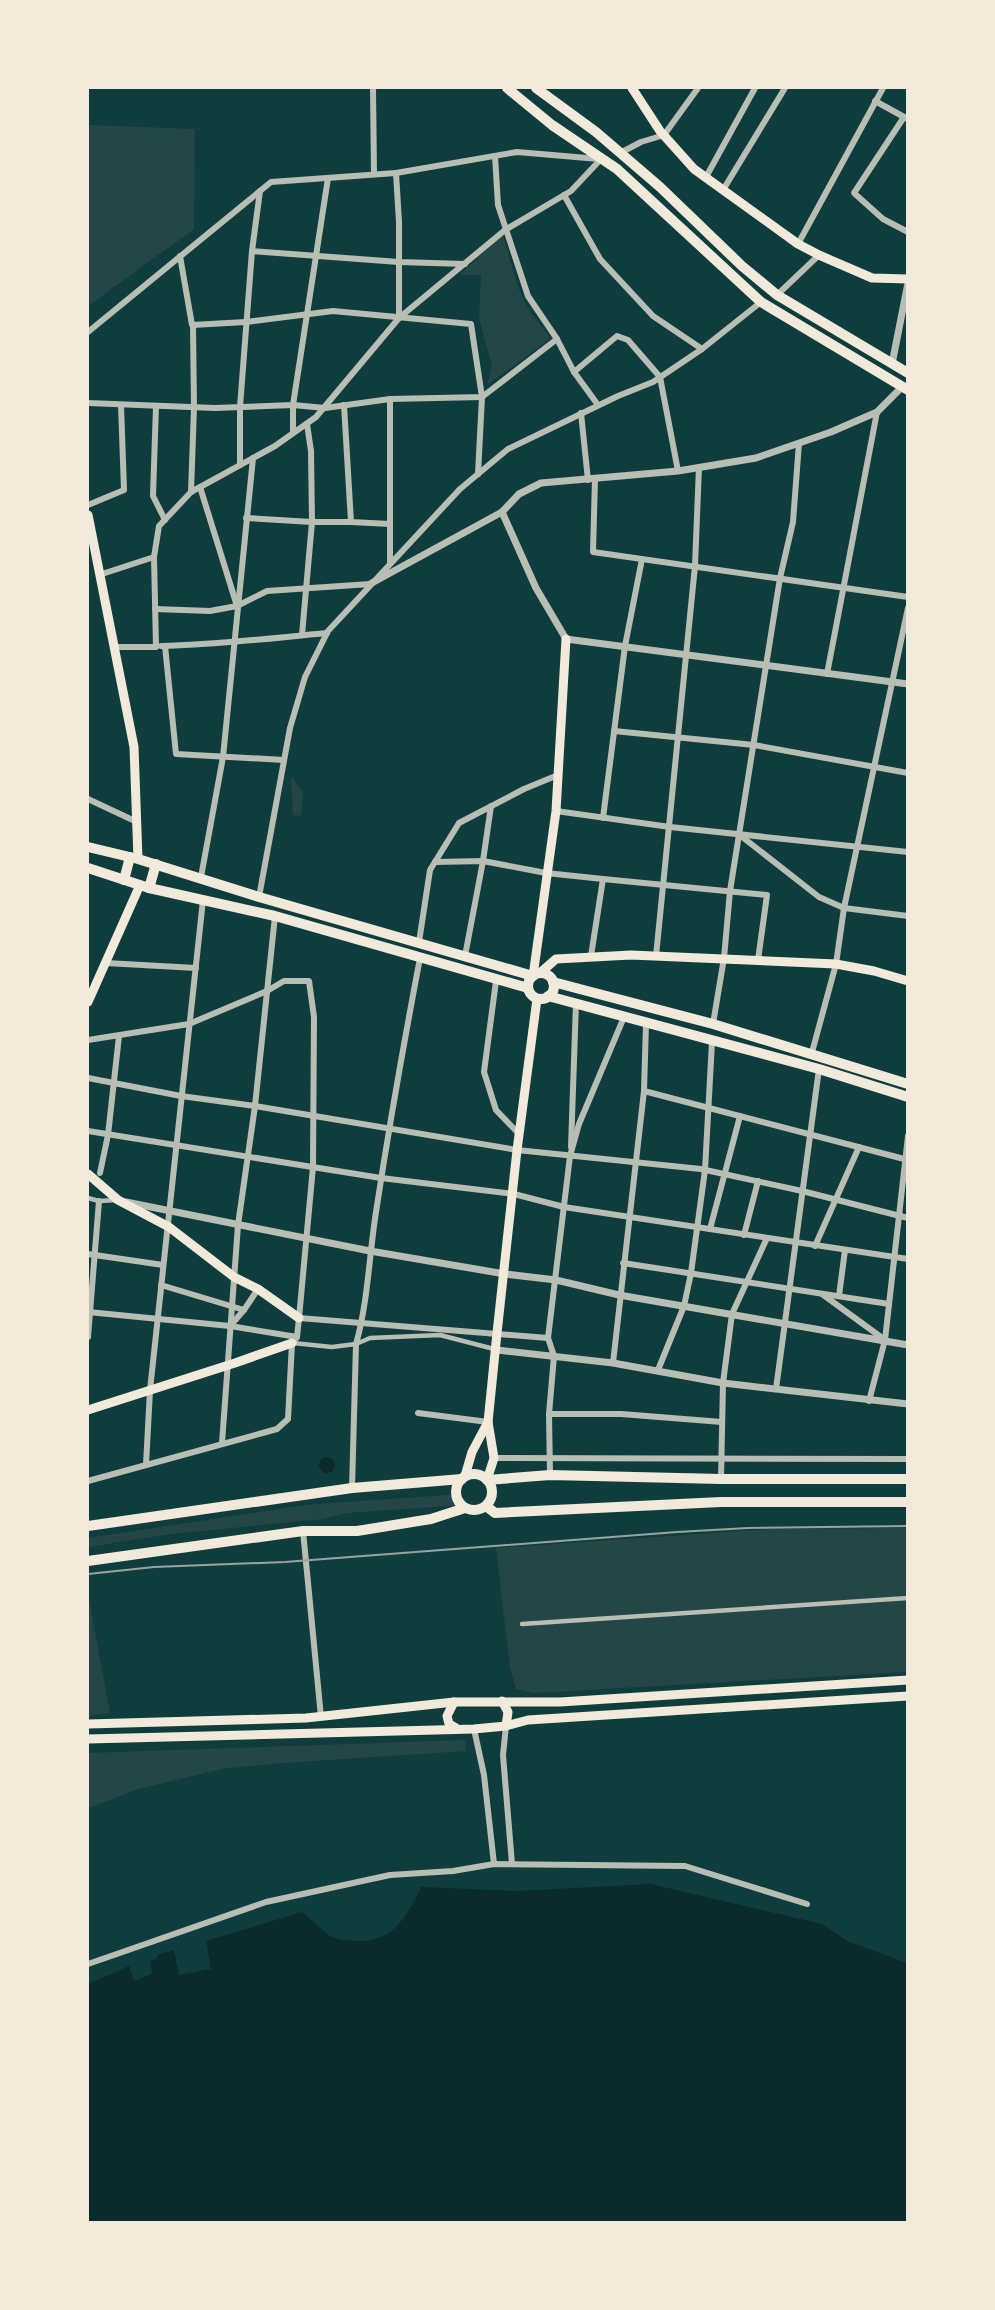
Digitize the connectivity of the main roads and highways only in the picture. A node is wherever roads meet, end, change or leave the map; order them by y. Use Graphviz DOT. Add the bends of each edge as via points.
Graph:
graph roads {
  1 [pos="507,88"];
  2 [pos="536,88"];
  3 [pos="632,88"];
  4 [pos="569,112"];
  5 [pos="559,130"];
  6 [pos="907,285"];
  7 [pos="908,373"];
  8 [pos="905,388"];
  9 [pos="88,515"];
  10 [pos="566,639"];
  11 [pos="88,847"];
  12 [pos="134,858"];
  13 [pos="156,864"];
  14 [pos="88,868"];
  15 [pos="124,880"];
  16 [pos="144,886"];
  17 [pos="537,975"];
  18 [pos="908,981"];
  19 [pos="553,982"];
  20 [pos="528,988"];
  21 [pos="548,996"];
  22 [pos="537,999"];
  23 [pos="88,1002"];
  24 [pos="908,1084"];
  25 [pos="908,1097"];
  26 [pos="88,1174"];
  27 [pos="299,1318"];
  28 [pos="294,1340"];
  29 [pos="88,1410"];
  30 [pos="488,1422"];
  31 [pos="472,1452"];
  32 [pos="493,1454"];
  33 [pos="464,1478"];
  34 [pos="908,1479"];
  35 [pos="487,1480"];
  36 [pos="908,1502"];
  37 [pos="486,1506"];
  38 [pos="465,1508"];
  39 [pos="88,1523"];
  40 [pos="88,1562"];
  41 [pos="908,1680"];
  42 [pos="908,1696"];
  43 [pos="502,1701"];
  44 [pos="454,1702"];
  45 [pos="88,1724"];
  46 [pos="506,1726"];
  47 [pos="456,1728"];
  48 [pos="88,1739"];
  1 -- 5 [label="main road"];
  2 -- 4 [label="main road"];
  3 -- 6 [label="main road" via="694,169 798,244 872,278"];
  4 -- 5 [label="main road"];
  4 -- 7 [label="main road" via="660,187 777,295"];
  5 -- 8 [label="main road" via="617,169 761,302"];
  9 -- 12 [label="main road" via="134,747"];
  10 -- 17 [label="main road" via="556,811"];
  11 -- 12 [label="main road"];
  12 -- 13 [label="main road"];
  12 -- 15 [label="main road"];
  13 -- 16 [label="main road"];
  13 -- 17 [label="main road"];
  14 -- 15 [label="main road"];
  15 -- 16 [label="main road"];
  16 -- 20 [label="main road" via="275,916"];
  16 -- 23 [label="main road"];
  17 -- 18 [label="main road" via="556,959 656,956 836,964"];
  17 -- 19 [label="main road"];
  17 -- 20 [label="main road"];
  19 -- 21 [label="main road"];
  19 -- 24 [label="main road" via="713,1024"];
  20 -- 22 [label="main road"];
  21 -- 22 [label="main road"];
  21 -- 25 [label="main road"];
  22 -- 30 [label="main road"];
  26 -- 27 [label="main road" via="118,1200 169,1227 234,1277"];
  28 -- 29 [label="main road"];
  30 -- 31 [label="main road"];
  30 -- 32 [label="main road"];
  31 -- 32 [label="main road"];
  31 -- 33 [label="main road"];
  32 -- 35 [label="main road"];
  33 -- 35 [label="main road" via="477,1475"];
  33 -- 38 [label="main road" via="456,1497"];
  33 -- 39 [label="main road"];
  34 -- 35 [label="main road" via="550,1475"];
  35 -- 37 [label="main road" via="492,1490"];
  36 -- 37 [label="main road" via="721,1502 495,1513"];
  37 -- 38 [label="main road"];
  38 -- 40 [label="main road" via="431,1519 357,1531 303,1531"];
  41 -- 43 [label="main road" via="560,1702"];
  42 -- 46 [label="main road" via="528,1720"];
  43 -- 44 [label="main road"];
  43 -- 46 [label="main road" via="508,1712"];
  44 -- 45 [label="main road" via="321,1717"];
  44 -- 47 [label="main road" via="447,1716"];
  46 -- 47 [label="main road"];
  47 -- 48 [label="main road"];
}
